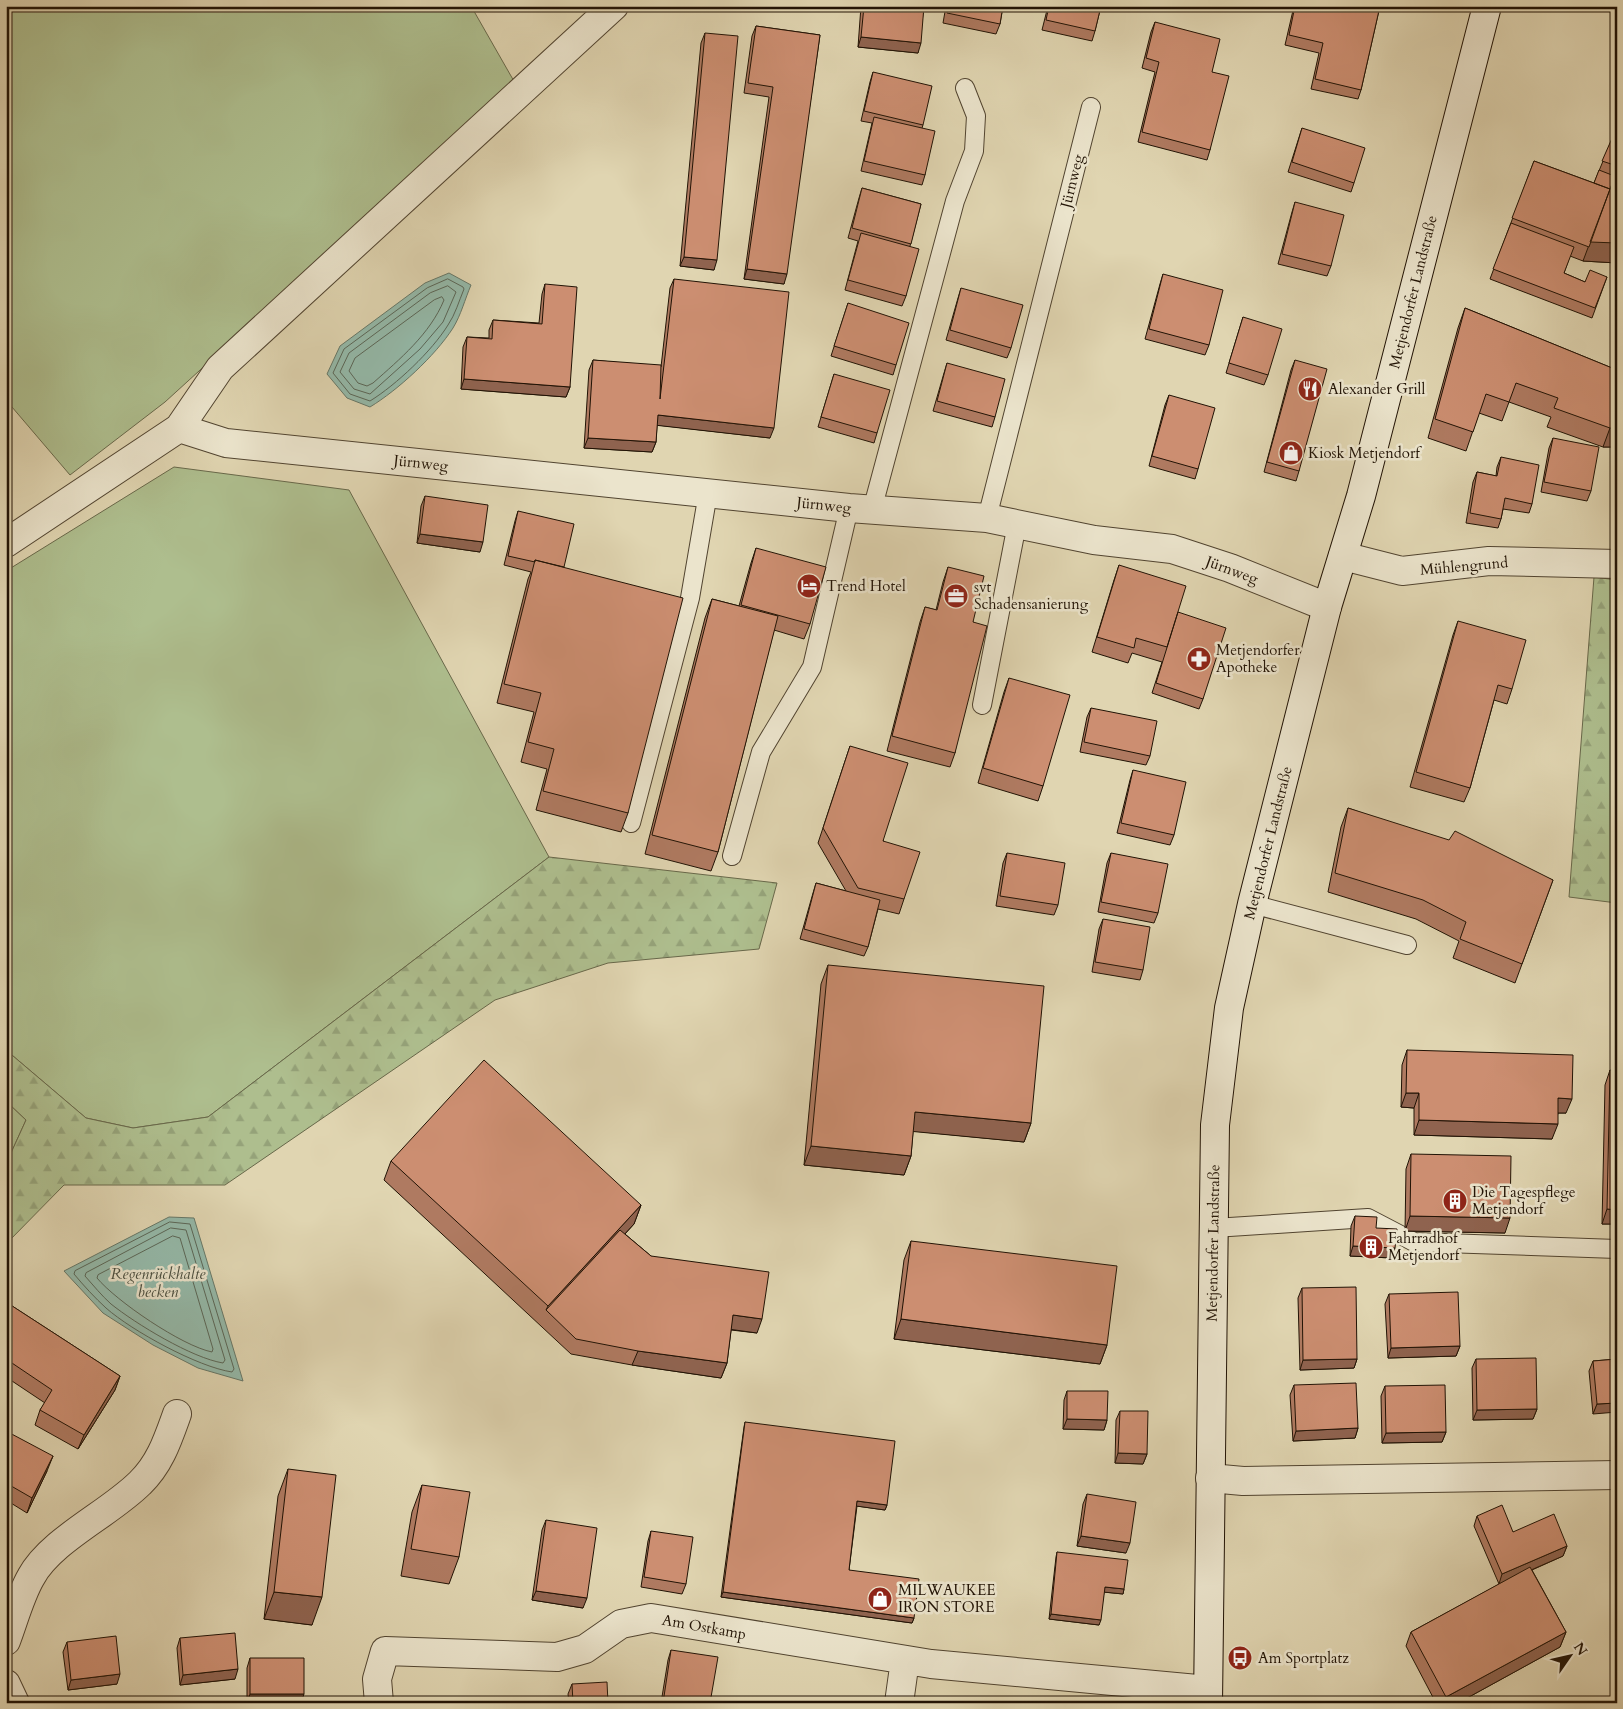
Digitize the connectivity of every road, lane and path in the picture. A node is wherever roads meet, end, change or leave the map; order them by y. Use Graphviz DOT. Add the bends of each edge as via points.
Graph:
graph roads {
  1 [pos="614,6"];
  2 [pos="1487,6"];
  3 [pos="965,88"];
  4 [pos="1091,107"];
  5 [pos="179,428"];
  6 [pos="708,493"];
  7 [pos="860,509"];
  8 [pos="987,518"];
  9 [pos="1017,524"];
  10 [pos="6,543"];
  11 [pos="1343,556"];
  12 [pos="1617,564"];
  13 [pos="1327,607"];
  14 [pos="982,705"];
  15 [pos="631,823"];
  16 [pos="732,856"];
  17 [pos="1252,904"];
  18 [pos="1407,945"];
  19 [pos="1214,1228"];
  20 [pos="1617,1250"];
  21 [pos="177,1414"];
  22 [pos="1617,1475"];
  23 [pos="1210,1478"];
  24 [pos="6,1641"];
  25 [pos="905,1660"];
  26 [pos="6,1684"];
  27 [pos="1208,1697"];
  28 [pos="15,1703"];
  29 [pos="379,1703"];
  30 [pos="899,1703"];
  1 -- 5 [label="street" via="220,368"];
  2 -- 11 [label="street, Metjendorfer Landstraße"];
  3 -- 7 [label="lane, Jürnweg" via="976,116 974,151 955,201"];
  4 -- 8 [label="lane, Jürnweg"];
  5 -- 6 [label="street, Jürnweg" via="226,443"];
  5 -- 10 [label="street"];
  6 -- 7 [label="street, Jürnweg"];
  6 -- 15 [label="lane" via="690,598"];
  7 -- 8 [label="street, Jürnweg"];
  7 -- 16 [label="lane" via="812,667 761,752"];
  8 -- 9 [label="street, Jürnweg"];
  9 -- 13 [label="street, Jürnweg" via="1094,540 1172,549 1230,568"];
  9 -- 14 [label="lane"];
  11 -- 12 [label="street, Mühlengrund" via="1402,571 1489,561"];
  11 -- 13 [label="street, Metjendorfer Landstraße"];
  13 -- 17 [label="street, Metjendorfer Landstraße"];
  17 -- 18 [label="lane"];
  17 -- 19 [label="street, Metjendorfer Landstraße" via="1229,1008 1218,1090"];
  19 -- 20 [label="lane" via="1368,1218 1414,1242"];
  19 -- 23 [label="street, Metjendorfer Landstraße"];
  21 -- 24 [label="street" via="163,1453 141,1482 117,1504 67,1539 31,1576"];
  22 -- 23 [label="street" via="1253,1481"];
  23 -- 27 [label="street, Metjendorfer Landstraße"];
  25 -- 27 [label="street, Am Ostkamp"];
  25 -- 29 [label="street, Am Ostkamp" via="651,1618 621,1624 585,1649 557,1657 385,1651 377,1679"];
  25 -- 30 [label="street"];
  26 -- 28 [label="street"];
}
